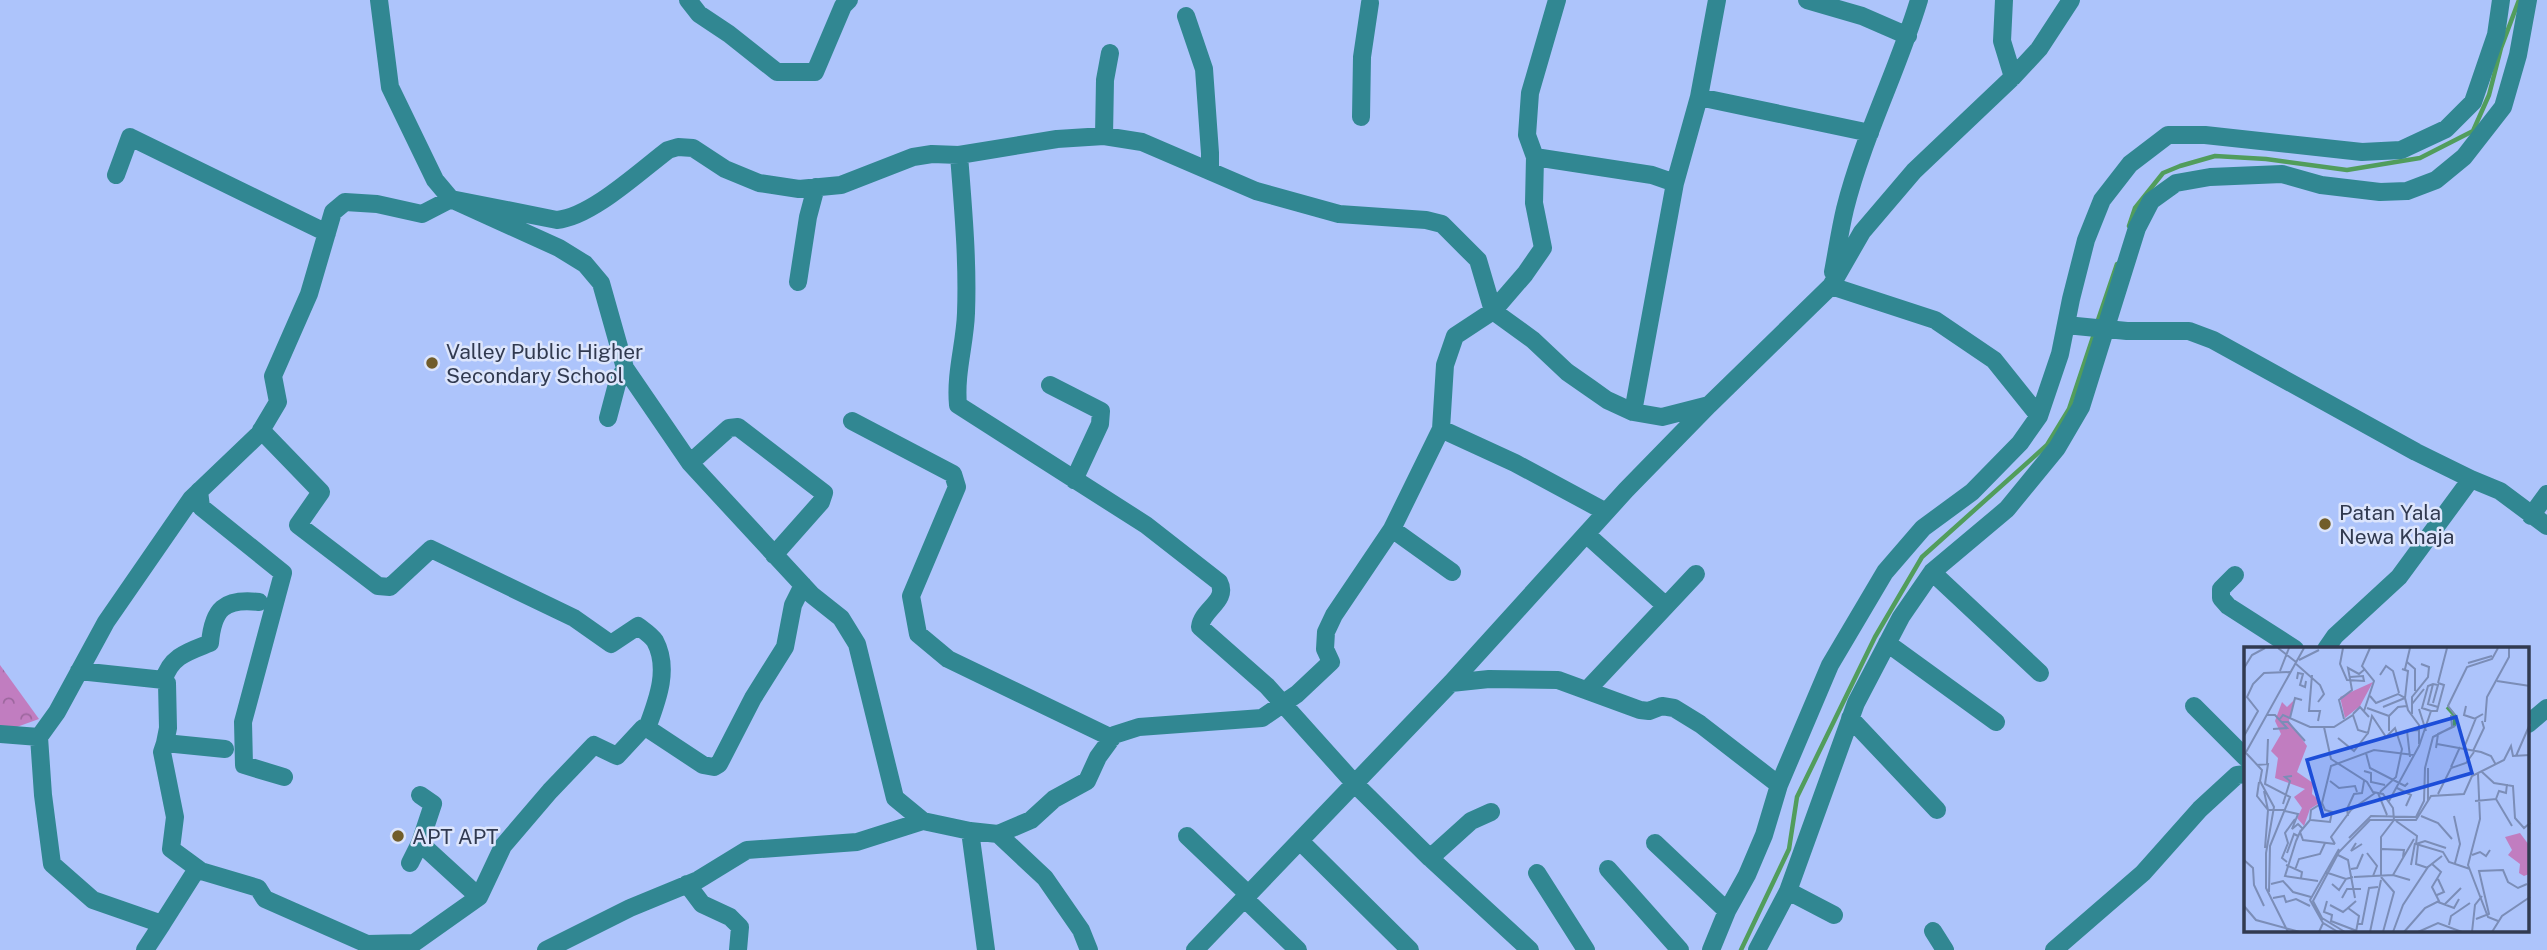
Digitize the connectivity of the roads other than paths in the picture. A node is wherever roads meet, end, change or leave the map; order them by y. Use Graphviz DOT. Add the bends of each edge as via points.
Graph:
graph roads {
  1 [pos="379,0"];
  2 [pos="688,0"];
  3 [pos="849,0"];
  4 [pos="1557,0"];
  5 [pos="1717,0"];
  6 [pos="1807,0"];
  7 [pos="1919,0"];
  8 [pos="2004,0"];
  9 [pos="2071,0"];
  10 [pos="2501,0"];
  11 [pos="2528,0"];
  12 [pos="1370,1"];
  13 [pos="1186,16"];
  14 [pos="1908,36"];
  15 [pos="1110,52"];
  16 [pos="2013,77"];
  17 [pos="1699,97"];
  18 [pos="1361,117"];
  19 [pos="1870,133"];
  20 [pos="1104,136"];
  21 [pos="959,155"];
  22 [pos="1535,157"];
  23 [pos="1210,171"];
  24 [pos="116,175"];
  25 [pos="1675,183"];
  26 [pos="816,187"];
  27 [pos="451,199"];
  28 [pos="327,233"];
  29 [pos="798,282"];
  30 [pos="1830,286"];
  31 [pos="1493,311"];
  32 [pos="2072,327"];
  33 [pos="2103,330"];
  34 [pos="625,368"];
  35 [pos="1050,385"];
  36 [pos="1709,405"];
  37 [pos="1633,412"];
  38 [pos="2039,416"];
  39 [pos="608,418"];
  40 [pos="852,421"];
  41 [pos="1441,429"];
  42 [pos="261,430"];
  43 [pos="690,463"];
  44 [pos="2471,479"];
  45 [pos="1074,480"];
  46 [pos="199,491"];
  47 [pos="2547,494"];
  48 [pos="1606,512"];
  49 [pos="2539,521"];
  50 [pos="1392,529"];
  51 [pos="1586,534"];
  52 [pos="775,555"];
  53 [pos="1452,572"];
  54 [pos="1932,572"];
  55 [pos="1696,574"];
  56 [pos="2235,575"];
  57 [pos="803,585"];
  58 [pos="259,602"];
  59 [pos="1666,606"];
  60 [pos="1887,643"];
  61 [pos="2292,647"];
  62 [pos="2327,647"];
  63 [pos="79,671"];
  64 [pos="2040,673"];
  65 [pos="164,680"];
  66 [pos="1451,683"];
  67 [pos="1588,689"];
  68 [pos="1282,703"];
  69 [pos="2194,706"];
  70 [pos="2547,708"];
  71 [pos="1850,718"];
  72 [pos="1996,722"];
  73 [pos="2530,722"];
  74 [pos="647,728"];
  75 [pos="0,734"];
  76 [pos="39,737"];
  77 [pos="1112,738"];
  78 [pos="165,743"];
  79 [pos="225,749"];
  80 [pos="2244,756"];
  81 [pos="2243,772"];
  82 [pos="284,777"];
  83 [pos="1355,784"];
  84 [pos="1779,785"];
  85 [pos="419,795"];
  86 [pos="1937,810"];
  87 [pos="1491,812"];
  88 [pos="923,821"];
  89 [pos="970,831"];
  90 [pos="998,834"];
  91 [pos="1187,836"];
  92 [pos="1300,841"];
  93 [pos="420,843"];
  94 [pos="1655,843"];
  95 [pos="1430,858"];
  96 [pos="410,863"];
  97 [pos="1608,869"];
  98 [pos="201,871"];
  99 [pos="1537,873"];
  100 [pos="688,884"];
  101 [pos="1788,891"];
  102 [pos="479,897"];
  103 [pos="1247,897"];
  104 [pos="1727,911"];
  105 [pos="1834,915"];
  106 [pos="162,924"];
  107 [pos="1933,931"];
  108 [pos="409,947"];
  109 [pos="145,950"];
  110 [pos="546,950"];
  111 [pos="737,950"];
  112 [pos="986,950"];
  113 [pos="1089,950"];
  114 [pos="1195,950"];
  115 [pos="1298,950"];
  116 [pos="1410,950"];
  117 [pos="1530,950"];
  118 [pos="1586,950"];
  119 [pos="1680,950"];
  120 [pos="1711,950"];
  121 [pos="1757,950"];
  122 [pos="1945,950"];
  123 [pos="2054,950"];
  1 -- 27 [label="street" via="390,87 435,180"];
  2 -- 3 [label="street" via="699,14 777,72 815,72"];
  4 -- 22 [label="street" via="1530,93 1527,135"];
  5 -- 17 [label="street"];
  6 -- 14 [label="street"];
  7 -- 14 [label="street"];
  8 -- 16 [label="street" via="2002,41"];
  9 -- 16 [label="street" via="2039,49"];
  10 -- 32 [label="street" via="2496,35 2473,102 2446,129 2401,150 2362,152 2168,135 2130,164 2102,200 2086,240"];
  11 -- 33 [label="street" via="2503,107 2464,157 2436,180 2407,191 2380,192 2322,185 2282,174 2176,183 2151,201 2137,228"];
  12 -- 18 [label="street" via="1362,57"];
  13 -- 23 [label="street" via="1204,69"];
  14 -- 19 [label="street"];
  15 -- 20 [label="street"];
  16 -- 30 [label="street" via="1914,171 1862,232"];
  17 -- 19 [label="street"];
  17 -- 25 [label="street"];
  19 -- 30 [label="street" via="1845,208"];
  20 -- 21 [label="street"];
  20 -- 23 [label="street" via="1142,142"];
  21 -- 26 [label="street" via="913,157 841,185"];
  21 -- 45 [label="street" via="966,316 956,387 958,405"];
  22 -- 25 [label="street"];
  22 -- 31 [label="street" via="1534,203 1543,248"];
  23 -- 31 [label="street" via="1256,191 1339,214 1442,224 1478,260"];
  24 -- 28 [label="street" via="130,137"];
  25 -- 37 [label="street"];
  26 -- 27 [label="street" via="760,183 724,169 693,149 678,147 568,219"];
  26 -- 29 [label="street"];
  27 -- 28 [label="street" via="422,214 345,202 333,212"];
  27 -- 34 [label="street" via="585,264 601,283"];
  28 -- 42 [label="street" via="309,294 273,376 278,402"];
  30 -- 36 [label="street"];
  30 -- 38 [label="street" via="1935,320 1994,360"];
  31 -- 37 [label="street" via="1567,372"];
  31 -- 41 [label="street" via="1455,336 1445,365"];
  32 -- 33 [label="street"];
  32 -- 38 [label="street"];
  33 -- 44 [label="street" via="2189,331 2213,340"];
  33 -- 54 [label="street" via="2081,407 2057,448 2007,509"];
  34 -- 39 [label="street"];
  34 -- 43 [label="street"];
  35 -- 45 [label="street" via="1101,411 1100,424"];
  36 -- 37 [label="street" via="1662,417"];
  36 -- 48 [label="street"];
  38 -- 84 [label="street" via="2020,443 1972,492 1923,528 1885,572 1830,666"];
  40 -- 77 [label="street" via="953,474 957,487 911,596 918,634 948,659"];
  41 -- 48 [label="street"];
  41 -- 50 [label="street"];
  42 -- 46 [label="street"];
  42 -- 74 [label="street" via="321,492 298,525 378,586 390,587 431,549 574,618 611,644 638,626 654,639 660,658 662,686"];
  43 -- 52 [label="street"];
  43 -- 52 [label="street" via="729,428 738,427 824,493"];
  44 -- 49 [label="street" via="2500,491"];
  44 -- 62 [label="street" via="2399,577"];
  45 -- 68 [label="street" via="1146,525 1219,583 1221,597 1201,617 1200,627"];
  46 -- 63 [label="street" via="106,622"];
  46 -- 82 [label="street" via="201,507 283,573 243,722 244,765"];
  47 -- 49 [label="street"];
  48 -- 51 [label="street"];
  50 -- 53 [label="street"];
  50 -- 68 [label="street" via="1326,632 1325,649 1331,662"];
  51 -- 59 [label="street"];
  51 -- 66 [label="street"];
  52 -- 57 [label="street"];
  54 -- 60 [label="street"];
  54 -- 64 [label="street"];
  55 -- 59 [label="street"];
  56 -- 61 [label="street" via="2221,589 2221,598"];
  57 -- 74 [label="street" via="793,605 785,647 719,764 703,765"];
  57 -- 88 [label="street" via="841,618 857,644 895,798"];
  58 -- 65 [label="street" via="241,600 220,608 214,617 211,643 183,653 167,669"];
  59 -- 67 [label="street"];
  60 -- 71 [label="street"];
  60 -- 72 [label="street"];
  63 -- 65 [label="street"];
  63 -- 76 [label="street"];
  65 -- 78 [label="street"];
  66 -- 67 [label="street" via="1524,678 1559,680"];
  66 -- 83 [label="street"];
  67 -- 84 [label="street" via="1640,710 1674,708"];
  68 -- 77 [label="street" via="1262,718 1139,727"];
  68 -- 83 [label="street"];
  69 -- 80 [label="street"];
  70 -- 73 [label="street"];
  71 -- 86 [label="street"];
  71 -- 101 [label="street"];
  74 -- 102 [label="street" via="617,756 594,745 503,846"];
  75 -- 76 [label="street"];
  76 -- 106 [label="street" via="52,864 93,900"];
  77 -- 90 [label="street" via="1087,781 1054,799 1031,820"];
  78 -- 79 [label="street"];
  78 -- 98 [label="street" via="162,752 175,817 171,849"];
  81 -- 123 [label="street" via="2200,808 2143,873"];
  83 -- 92 [label="street"];
  83 -- 95 [label="street"];
  84 -- 104 [label="street" via="1764,835"];
  85 -- 93 [label="street" via="433,804"];
  87 -- 95 [label="street" via="1471,821"];
  88 -- 89 [label="street"];
  88 -- 100 [label="street" via="857,842 747,850"];
  89 -- 90 [label="street"];
  89 -- 112 [label="street"];
  90 -- 113 [label="street" via="1045,878 1081,930"];
  91 -- 103 [label="street"];
  92 -- 103 [label="street"];
  92 -- 116 [label="street"];
  93 -- 96 [label="street"];
  93 -- 102 [label="street"];
  94 -- 104 [label="street"];
  95 -- 117 [label="street"];
  97 -- 119 [label="street"];
  98 -- 106 [label="street" via="195,872"];
  98 -- 108 [label="street" via="258,888 265,899 367,944"];
  99 -- 118 [label="street"];
  100 -- 110 [label="street"];
  100 -- 111 [label="street" via="702,904 740,927"];
  101 -- 105 [label="street"];
  101 -- 121 [label="street"];
  102 -- 108 [label="street"];
  103 -- 114 [label="street"];
  103 -- 115 [label="street"];
  104 -- 120 [label="street"];
  106 -- 109 [label="street"];
  107 -- 122 [label="street"];
}
